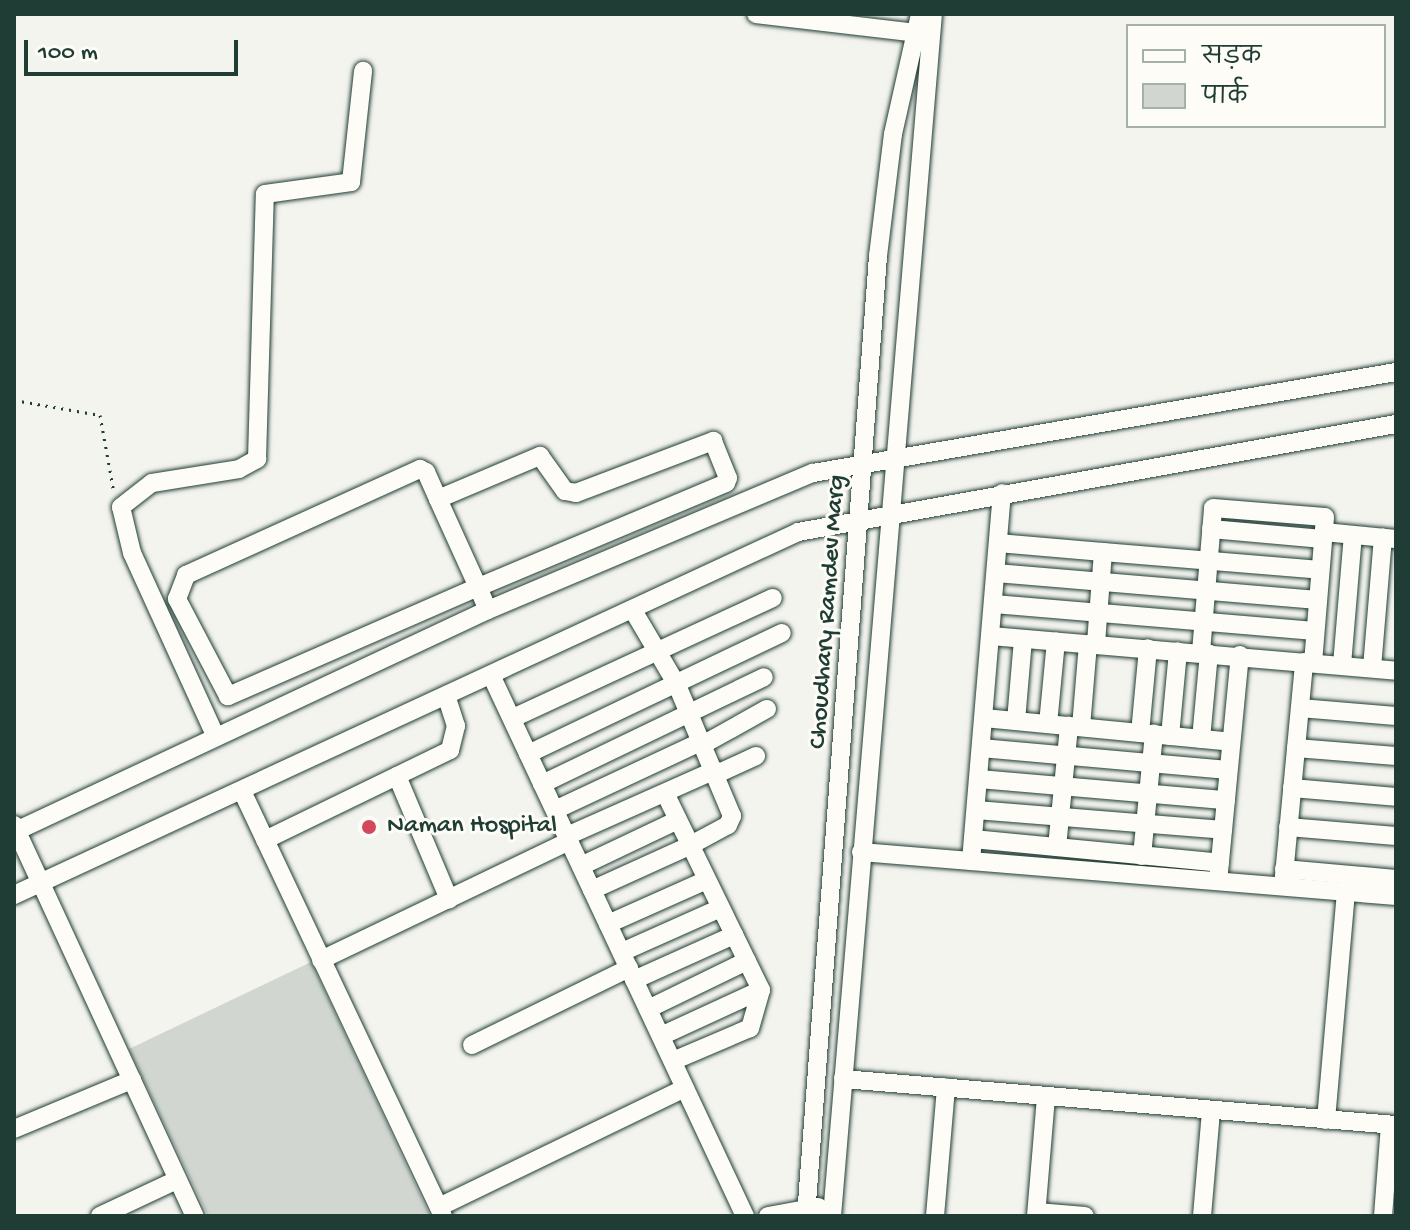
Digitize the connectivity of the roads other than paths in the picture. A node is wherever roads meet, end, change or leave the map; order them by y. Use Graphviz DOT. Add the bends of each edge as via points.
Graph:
graph roads {
  1 [pos="756,14"];
  2 [pos="920,14"];
  3 [pos="933,14"];
  4 [pos="918,33"];
  5 [pos="363,71"];
  6 [pos="1396,372"];
  7 [pos="1396,424"];
  8 [pos="895,459"];
  9 [pos="866,464"];
  10 [pos="1002,493"];
  11 [pos="438,499"];
  12 [pos="891,513"];
  13 [pos="864,517"];
  14 [pos="1353,535"];
  15 [pos="1323,536"];
  16 [pos="1389,538"];
  17 [pos="998,543"];
  18 [pos="1103,552"];
  19 [pos="1209,561"];
  20 [pos="1320,570"];
  21 [pos="996,573"];
  22 [pos="1101,581"];
  23 [pos="478,587"];
  24 [pos="1206,590"];
  25 [pos="773,598"];
  26 [pos="1318,600"];
  27 [pos="994,604"];
  28 [pos="488,610"];
  29 [pos="634,612"];
  30 [pos="1098,612"];
  31 [pos="1204,621"];
  32 [pos="1315,631"];
  33 [pos="782,633"];
  34 [pos="991,636"];
  35 [pos="1023,639"];
  36 [pos="1056,641"];
  37 [pos="1092,644"];
  38 [pos="1148,648"];
  39 [pos="1178,651"];
  40 [pos="659,652"];
  41 [pos="1205,653"];
  42 [pos="1240,655"];
  43 [pos="1308,662"];
  44 [pos="1342,665"];
  45 [pos="1372,668"];
  46 [pos="1396,671"];
  47 [pos="491,675"];
  48 [pos="764,677"];
  49 [pos="677,685"];
  50 [pos="446,696"];
  51 [pos="1300,708"];
  52 [pos="767,709"];
  53 [pos="690,713"];
  54 [pos="1396,716"];
  55 [pos="513,718"];
  56 [pos="984,718"];
  57 [pos="1016,721"];
  58 [pos="1048,724"];
  59 [pos="1075,727"];
  60 [pos="1155,734"];
  61 [pos="215,735"];
  62 [pos="1201,739"];
  63 [pos="703,742"];
  64 [pos="1231,742"];
  65 [pos="981,748"];
  66 [pos="1296,748"];
  67 [pos="528,754"];
  68 [pos="756,756"];
  69 [pos="1067,756"];
  70 [pos="1396,756"];
  71 [pos="1151,763"];
  72 [pos="1228,770"];
  73 [pos="716,772"];
  74 [pos="397,776"];
  75 [pos="979,779"];
  76 [pos="542,784"];
  77 [pos="1064,786"];
  78 [pos="1292,788"];
  79 [pos="242,791"];
  80 [pos="665,793"];
  81 [pos="1149,793"];
  82 [pos="1396,797"];
  83 [pos="1226,800"];
  84 [pos="555,810"];
  85 [pos="976,810"];
  86 [pos="1061,817"];
  87 [pos="678,820"];
  88 [pos="1145,824"];
  89 [pos="1288,827"];
  90 [pos="15,829"];
  91 [pos="1223,830"];
  92 [pos="1396,836"];
  93 [pos="568,838"];
  94 [pos="973,839"];
  95 [pos="265,840"];
  96 [pos="689,846"];
  97 [pos="1057,847"];
  98 [pos="861,852"];
  99 [pos="1142,856"];
  100 [pos="971,861"];
  101 [pos="581,866"];
  102 [pos="1219,872"];
  103 [pos="1284,877"];
  104 [pos="1396,879"];
  105 [pos="707,880"];
  106 [pos="41,882"];
  107 [pos="592,890"];
  108 [pos="1346,891"];
  109 [pos="14,895"];
  110 [pos="1396,896"];
  111 [pos="449,899"];
  112 [pos="721,908"];
  113 [pos="608,924"];
  114 [pos="734,935"];
  115 [pos="321,960"];
  116 [pos="747,961"];
  117 [pos="628,967"];
  118 [pos="761,990"];
  119 [pos="648,1009"];
  120 [pos="661,1036"];
  121 [pos="472,1045"];
  122 [pos="673,1061"];
  123 [pos="843,1079"];
  124 [pos="132,1080"];
  125 [pos="946,1087"];
  126 [pos="685,1088"];
  127 [pos="1046,1096"];
  128 [pos="1211,1110"];
  129 [pos="1326,1120"];
  130 [pos="1393,1125"];
  131 [pos="14,1129"];
  132 [pos="177,1180"];
  133 [pos="806,1211"];
  134 [pos="441,1212"];
  135 [pos="832,1212"];
  136 [pos="1037,1214"];
  137 [pos="100,1216"];
  138 [pos="195,1216"];
  139 [pos="745,1216"];
  140 [pos="768,1216"];
  141 [pos="935,1216"];
  142 [pos="1085,1216"];
  143 [pos="1202,1216"];
  144 [pos="1383,1216"];
  1 -- 4 [label="street"];
  2 -- 4 [label="street, Choudhary Ramdev Marg"];
  3 -- 8 [label="street"];
  4 -- 9 [label="street, Choudhary Ramdev Marg" via="888,180"];
  5 -- 61 [label="street" via="351,182 265,194 257,459 239,469 152,483 121,507 132,553"];
  6 -- 8 [label="street"];
  7 -- 10 [label="street"];
  8 -- 9 [label="street"];
  8 -- 12 [label="street"];
  9 -- 13 [label="street, Choudhary Ramdev Marg"];
  9 -- 28 [label="street" via="813,473"];
  10 -- 12 [label="street"];
  10 -- 17 [label="street"];
  11 -- 23 [label="street"];
  11 -- 23 [label="street" via="545,456 565,491 576,493 715,443 726,483"];
  11 -- 23 [label="street" via="424,470 409,470 186,575 177,599 228,696"];
  12 -- 13 [label="street"];
  12 -- 98 [label="street"];
  13 -- 29 [label="street" via="798,532"];
  13 -- 133 [label="street, Choudhary Ramdev Marg"];
  14 -- 15 [label="street"];
  14 -- 16 [label="street"];
  14 -- 44 [label="street"];
  15 -- 19 [label="street" via="1211,529"];
  15 -- 20 [label="street"];
  16 -- 45 [label="street"];
  17 -- 18 [label="street"];
  17 -- 21 [label="street"];
  18 -- 19 [label="street"];
  18 -- 22 [label="street"];
  19 -- 20 [label="street"];
  19 -- 24 [label="street"];
  20 -- 26 [label="street"];
  21 -- 22 [label="street"];
  21 -- 27 [label="street"];
  22 -- 24 [label="street"];
  22 -- 30 [label="street"];
  23 -- 28 [label="street"];
  24 -- 26 [label="street"];
  24 -- 31 [label="street"];
  25 -- 40 [label="street"];
  26 -- 32 [label="street"];
  27 -- 30 [label="street"];
  27 -- 34 [label="street"];
  28 -- 61 [label="street"];
  29 -- 40 [label="street"];
  29 -- 47 [label="street"];
  30 -- 31 [label="street"];
  30 -- 37 [label="street"];
  31 -- 32 [label="street"];
  31 -- 41 [label="street"];
  32 -- 43 [label="street"];
  33 -- 49 [label="street"];
  34 -- 35 [label="street"];
  34 -- 56 [label="street"];
  35 -- 36 [label="street"];
  35 -- 57 [label="street"];
  36 -- 37 [label="street"];
  36 -- 58 [label="street"];
  37 -- 38 [label="street"];
  37 -- 59 [label="street"];
  38 -- 39 [label="street"];
  38 -- 60 [label="street"];
  39 -- 41 [label="street"];
  39 -- 60 [label="street"];
  40 -- 49 [label="street"];
  40 -- 55 [label="street"];
  41 -- 42 [label="street"];
  41 -- 62 [label="street"];
  42 -- 43 [label="street"];
  42 -- 64 [label="street"];
  43 -- 44 [label="street"];
  43 -- 51 [label="street"];
  44 -- 45 [label="street"];
  45 -- 46 [label="street"];
  47 -- 50 [label="street"];
  47 -- 55 [label="street"];
  48 -- 53 [label="street"];
  49 -- 53 [label="street"];
  49 -- 67 [label="street"];
  50 -- 74 [label="street" via="456,726 450,750"];
  50 -- 79 [label="street"];
  51 -- 54 [label="street"];
  51 -- 66 [label="street"];
  52 -- 63 [label="street"];
  53 -- 63 [label="street"];
  53 -- 76 [label="street"];
  55 -- 67 [label="street"];
  56 -- 57 [label="street"];
  56 -- 65 [label="street"];
  57 -- 58 [label="street"];
  58 -- 59 [label="street"];
  59 -- 60 [label="street"];
  59 -- 69 [label="street"];
  60 -- 62 [label="street"];
  60 -- 71 [label="street"];
  61 -- 90 [label="street"];
  62 -- 64 [label="street"];
  63 -- 73 [label="street"];
  63 -- 84 [label="street"];
  64 -- 72 [label="street"];
  65 -- 69 [label="street"];
  65 -- 75 [label="street"];
  66 -- 70 [label="street"];
  66 -- 78 [label="street"];
  67 -- 76 [label="street"];
  68 -- 73 [label="street"];
  69 -- 71 [label="street"];
  69 -- 77 [label="street"];
  71 -- 72 [label="street"];
  71 -- 81 [label="street"];
  72 -- 83 [label="street"];
  73 -- 80 [label="street"];
  73 -- 96 [label="street" via="730,803 728,825"];
  74 -- 95 [label="street"];
  74 -- 111 [label="street"];
  75 -- 77 [label="street"];
  75 -- 85 [label="street"];
  76 -- 84 [label="street"];
  77 -- 81 [label="street"];
  77 -- 86 [label="street"];
  78 -- 82 [label="street"];
  78 -- 89 [label="street"];
  79 -- 95 [label="street"];
  79 -- 106 [label="street"];
  80 -- 87 [label="street"];
  80 -- 93 [label="street"];
  81 -- 83 [label="street"];
  81 -- 88 [label="street"];
  83 -- 91 [label="street"];
  84 -- 93 [label="street"];
  85 -- 86 [label="street"];
  85 -- 94 [label="street"];
  86 -- 88 [label="street"];
  86 -- 97 [label="street"];
  87 -- 96 [label="street"];
  87 -- 101 [label="street"];
  88 -- 91 [label="street"];
  88 -- 99 [label="street"];
  89 -- 92 [label="street"];
  89 -- 103 [label="street"];
  90 -- 106 [label="street"];
  91 -- 102 [label="street"];
  93 -- 101 [label="street"];
  93 -- 111 [label="street"];
  94 -- 97 [label="street"];
  94 -- 100 [label="street"];
  95 -- 115 [label="street"];
  96 -- 105 [label="street"];
  96 -- 107 [label="street"];
  97 -- 99 [label="street"];
  98 -- 100 [label="street"];
  98 -- 123 [label="street"];
  99 -- 102 [label="street"];
  100 -- 102 [label="street"];
  101 -- 107 [label="street"];
  102 -- 103 [label="street"];
  103 -- 104 [label="street"];
  103 -- 108 [label="street"];
  105 -- 112 [label="street"];
  105 -- 113 [label="street"];
  106 -- 109 [label="street"];
  106 -- 124 [label="street"];
  107 -- 113 [label="street"];
  108 -- 110 [label="street"];
  108 -- 129 [label="street"];
  111 -- 115 [label="street"];
  112 -- 114 [label="street"];
  112 -- 117 [label="street"];
  113 -- 117 [label="street"];
  114 -- 116 [label="street"];
  114 -- 117 [label="street"];
  115 -- 134 [label="street"];
  116 -- 118 [label="street"];
  116 -- 119 [label="street"];
  117 -- 119 [label="street"];
  117 -- 121 [label="street"];
  118 -- 120 [label="street"];
  118 -- 122 [label="street" via="750,1028"];
  119 -- 120 [label="street"];
  120 -- 122 [label="street"];
  122 -- 126 [label="street"];
  123 -- 125 [label="street"];
  123 -- 135 [label="street"];
  124 -- 131 [label="street"];
  124 -- 132 [label="street"];
  125 -- 127 [label="street"];
  125 -- 141 [label="street"];
  126 -- 134 [label="street"];
  126 -- 139 [label="street"];
  127 -- 128 [label="street"];
  127 -- 136 [label="street"];
  128 -- 129 [label="street"];
  128 -- 143 [label="street"];
  129 -- 130 [label="street"];
  130 -- 144 [label="street"];
  132 -- 137 [label="street"];
  132 -- 138 [label="street"];
  133 -- 135 [label="street"];
  133 -- 140 [label="street"];
  136 -- 142 [label="street"];
}
